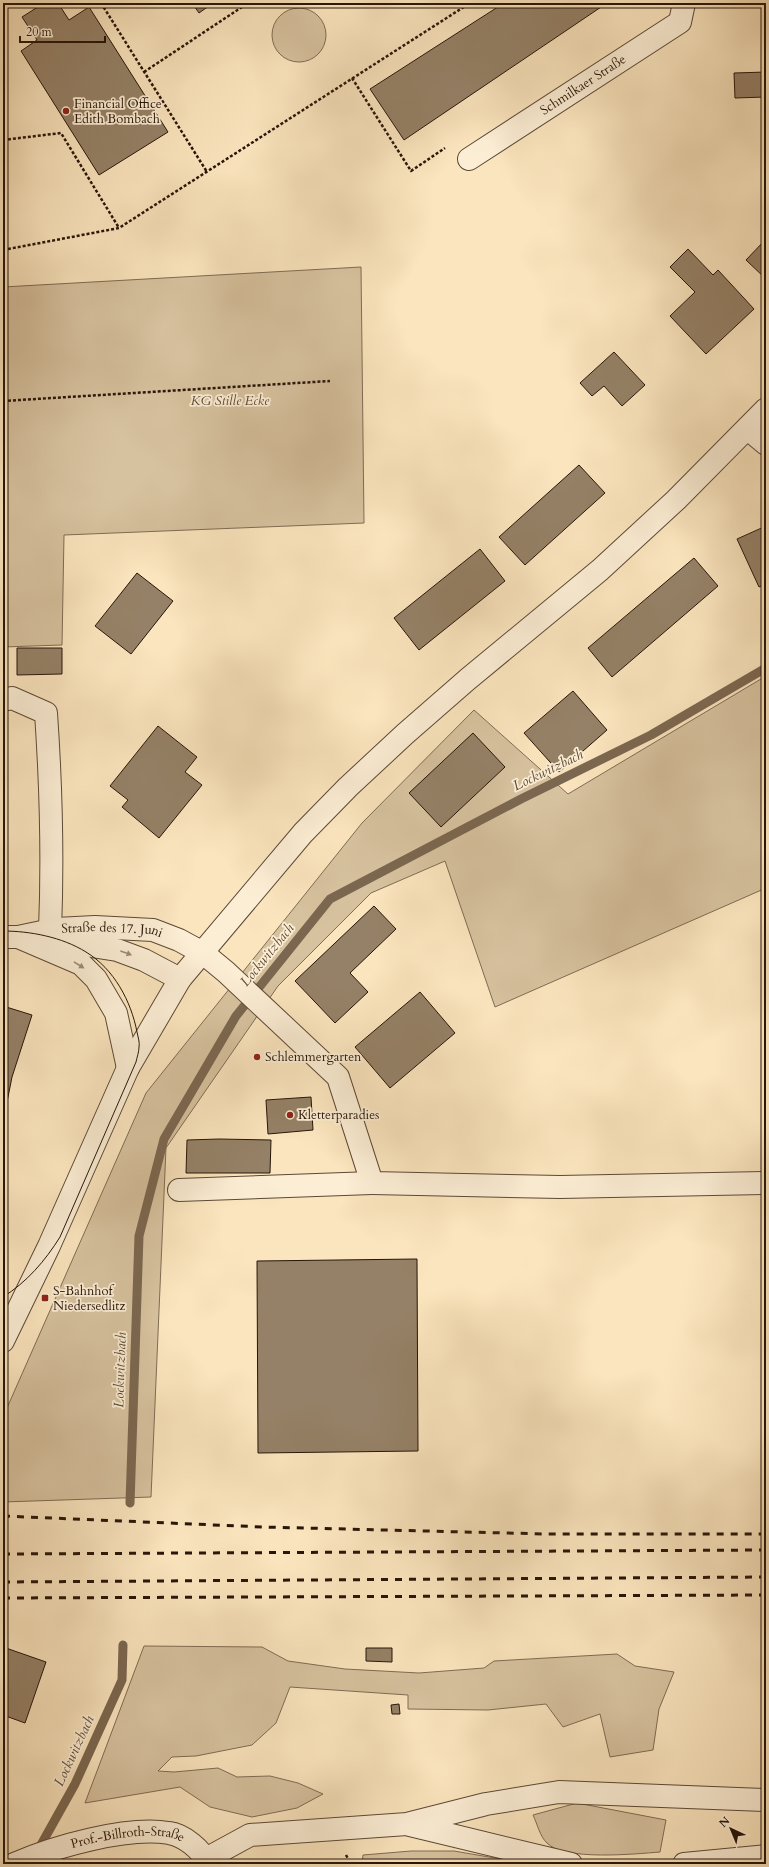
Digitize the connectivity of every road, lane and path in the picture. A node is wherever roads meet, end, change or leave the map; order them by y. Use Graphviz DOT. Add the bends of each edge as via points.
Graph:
graph roads {
  1 [pos="100,3"];
  2 [pos="248,3"];
  3 [pos="470,3"];
  4 [pos="684,3"];
  5 [pos="144,72"];
  6 [pos="352,78"];
  7 [pos="3,140"];
  8 [pos="469,159"];
  9 [pos="207,172"];
  10 [pos="119,228"];
  11 [pos="3,250"];
  12 [pos="330,381"];
  13 [pos="3,400"];
  14 [pos="766,409"];
  15 [pos="748,429"];
  16 [pos="766,444"];
  17 [pos="3,700"];
  18 [pos="50,930"];
  19 [pos="11,937"];
  20 [pos="203,952"];
  21 [pos="180,979"];
  22 [pos="128,1068"];
  23 [pos="372,1183"];
  24 [pos="766,1183"];
  25 [pos="179,1190"];
  26 [pos="3,1341"];
  27 [pos="766,1800"];
  28 [pos="407,1824"];
  29 [pos="63,1853"];
  30 [pos="766,1856"];
  31 [pos="207,1862"];
  32 [pos="14,1864"];
  33 [pos="572,1864"];
  34 [pos="684,1864"];
  1 -- 5 [label="path"];
  2 -- 5 [label="path"];
  3 -- 6 [label="path"];
  4 -- 8 [label="street, Schmilkaer Straße" via="680,22"];
  5 -- 9 [label="path"];
  6 -- 8 [label="path" via="411,171 452,144"];
  6 -- 9 [label="path"];
  7 -- 10 [label="path" via="61,133"];
  9 -- 10 [label="path"];
  10 -- 11 [label="path"];
  12 -- 13 [label="path"];
  14 -- 15 [label="street"];
  15 -- 16 [label="street"];
  15 -- 20 [label="street" via="600,570 468,679 348,787 303,833"];
  17 -- 18 [label="street" via="12,698 46,713 52,790"];
  18 -- 19 [label="street, Straße des 17. Juni"];
  18 -- 20 [label="street, Straße des 17. Juni" via="95,927 153,930"];
  19 -- 21 [label="street, Straße des 17. Juni, one-way" via="117,950 144,960"];
  19 -- 22 [label="street, one-way" via="81,964 96,979 116,1013"];
  20 -- 21 [label="street"];
  20 -- 23 [label="street, Straße des 17. Juni" via="338,1077"];
  21 -- 22 [label="street"];
  22 -- 26 [label="street"];
  23 -- 24 [label="street" via="560,1187"];
  23 -- 25 [label="street"];
  27 -- 28 [label="street" via="559,1792 486,1804"];
  28 -- 31 [label="street" via="250,1835"];
  28 -- 33 [label="street"];
  29 -- 31 [label="street, Prof.-Billroth-Straße" via="125,1832 170,1833 191,1843"];
  29 -- 32 [label="street, Prof.-Billroth-Straße"];
  30 -- 34 [label="street"];
}
